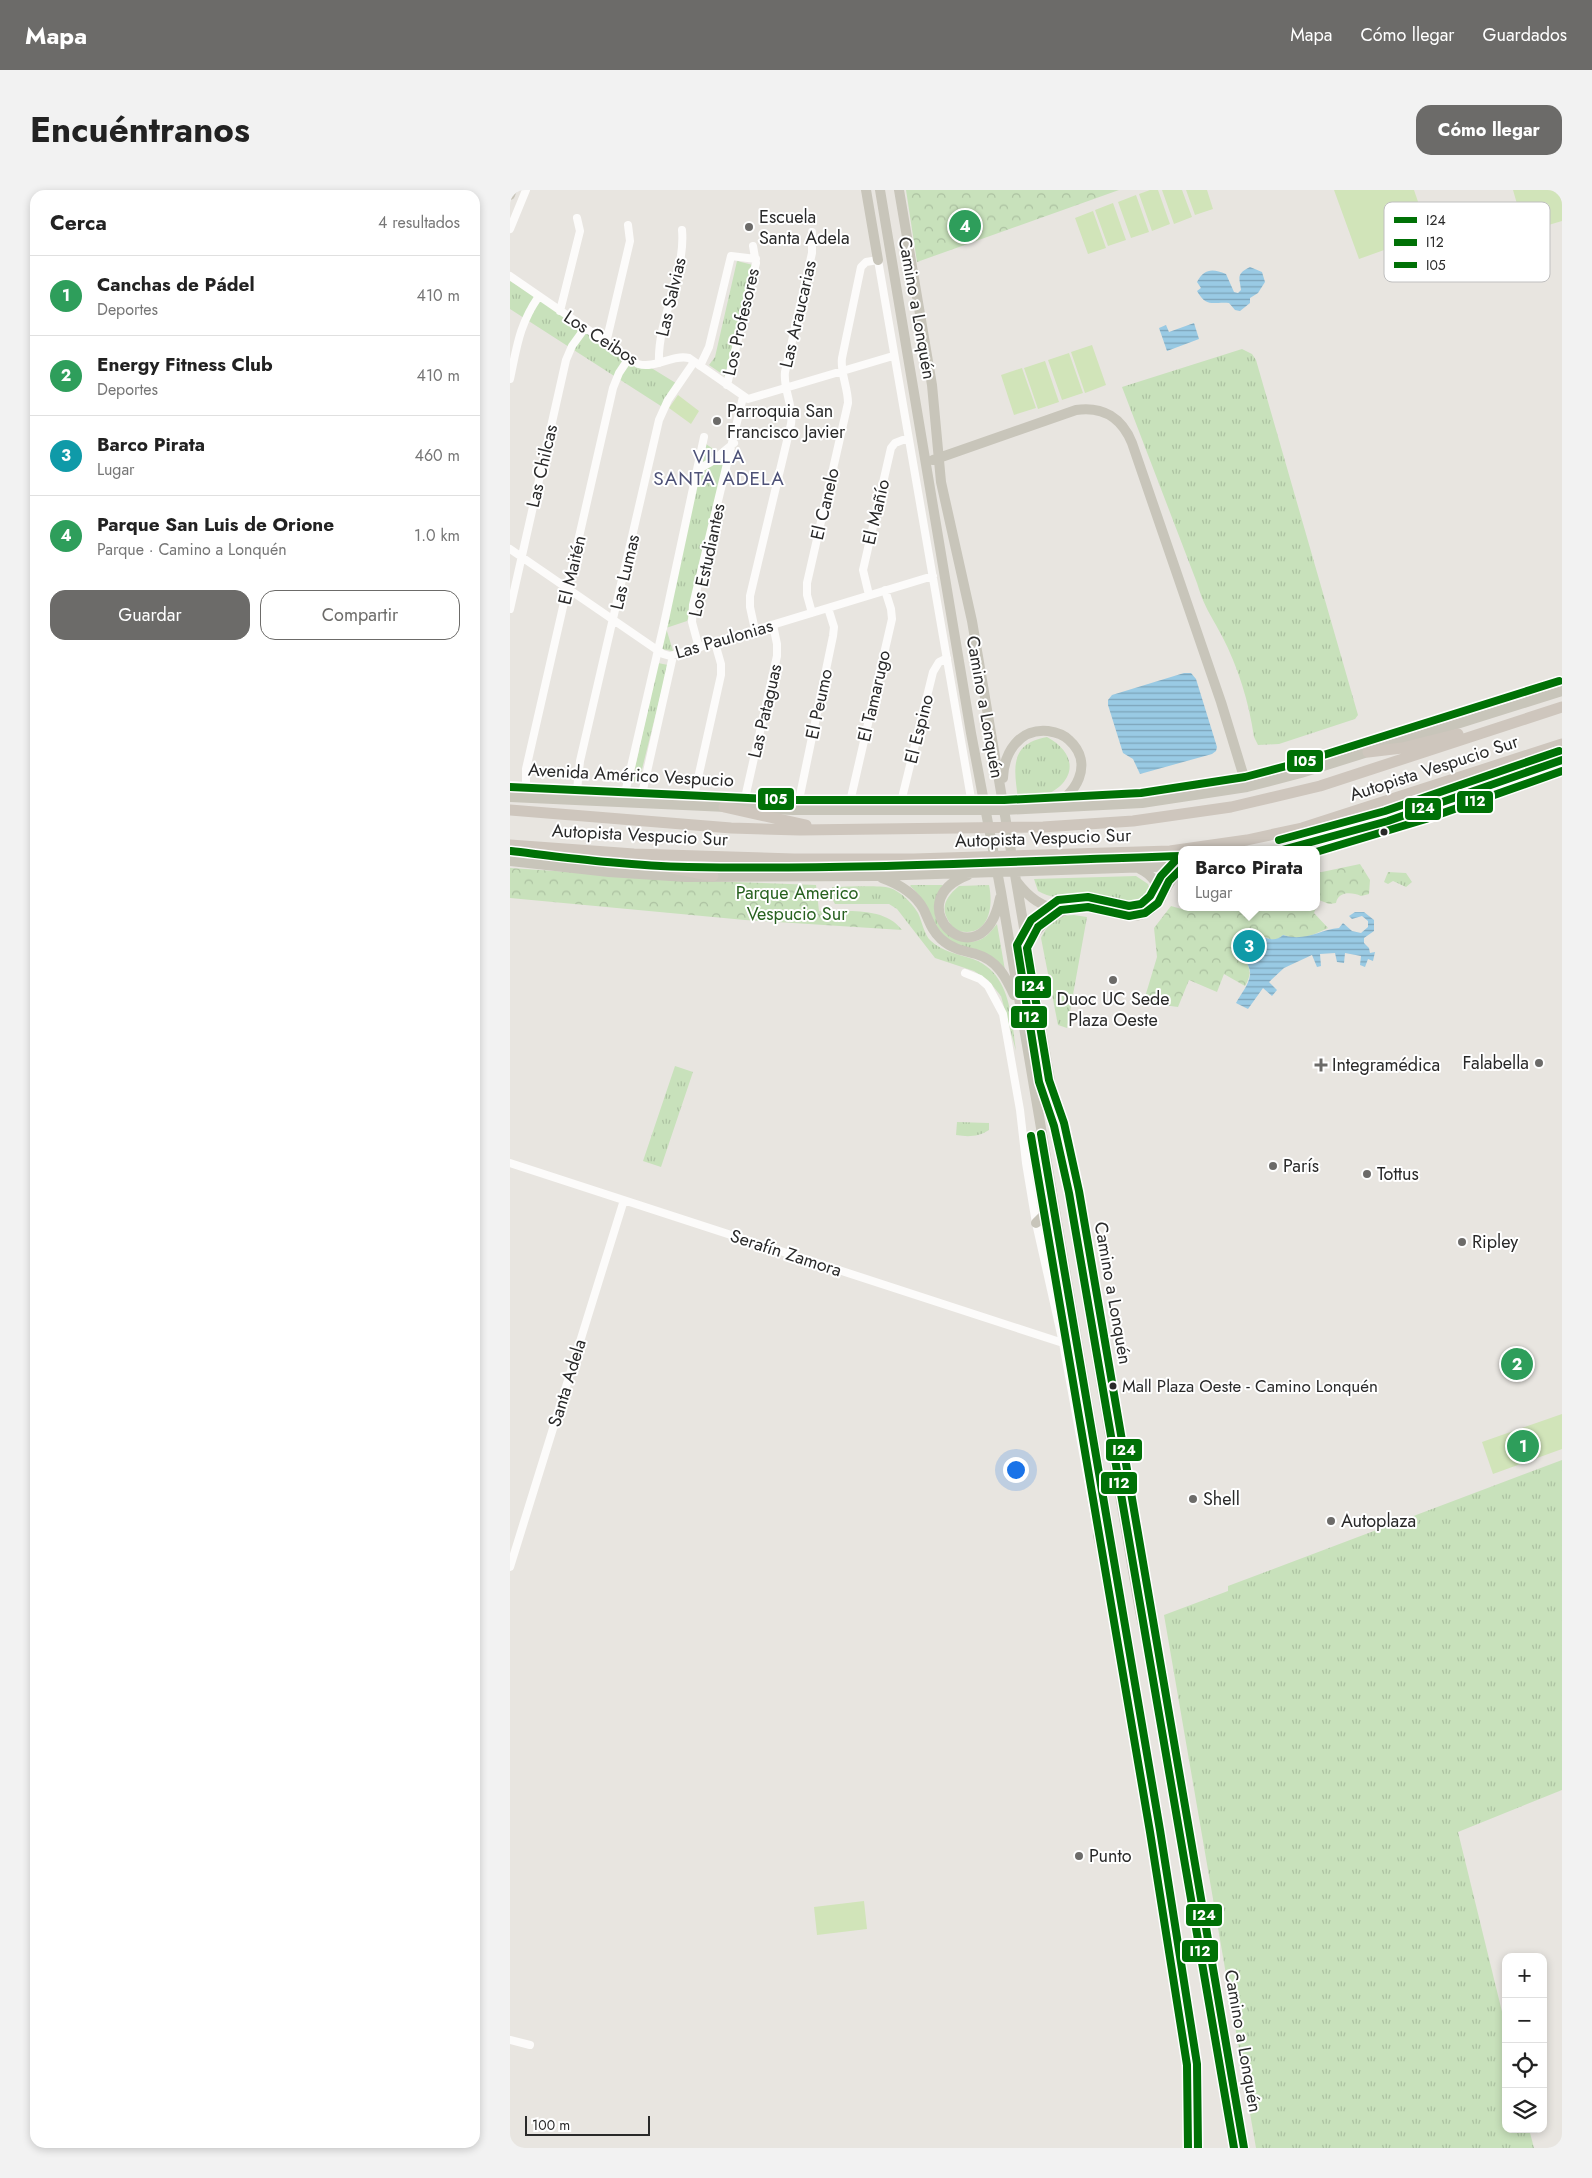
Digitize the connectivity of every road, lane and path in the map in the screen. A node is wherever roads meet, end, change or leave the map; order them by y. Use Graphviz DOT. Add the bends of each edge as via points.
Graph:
graph roads {
  1 [pos="512,190"];
  2 [pos="526,190"];
  3 [pos="866,190"];
  4 [pos="880,190"];
  5 [pos="899,190"];
  6 [pos="510,195"];
  7 [pos="577,218"];
  8 [pos="628,225"];
  9 [pos="510,229"];
  10 [pos="682,230"];
  11 [pos="812,232"];
  12 [pos="753,246"];
  13 [pos="756,260"];
  14 [pos="878,260"];
  15 [pos="510,277"];
  16 [pos="539,296"];
  17 [pos="560,311"];
  18 [pos="585,328"];
  19 [pos="606,342"];
  20 [pos="893,356"];
  21 [pos="629,358"];
  22 [pos="659,363"];
  23 [pos="697,364"];
  24 [pos="842,371"];
  25 [pos="510,379"];
  26 [pos="727,385"];
  27 [pos="786,388"];
  28 [pos="743,397"];
  29 [pos="704,437"];
  30 [pos="908,438"];
  31 [pos="734,444"];
  32 [pos="938,458"];
  33 [pos="926,461"];
  34 [pos="697,470"];
  35 [pos="510,549"];
  36 [pos="522,557"];
  37 [pos="933,576"];
  38 [pos="568,588"];
  39 [pos="885,590"];
  40 [pos="869,595"];
  41 [pos="828,608"];
  42 [pos="510,609"];
  43 [pos="812,613"];
  44 [pos="614,620"];
  45 [pos="773,625"];
  46 [pos="755,630"];
  47 [pos="715,643"];
  48 [pos="699,648"];
  49 [pos="657,650"];
  50 [pos="672,656"];
  51 [pos="947,658"];
  52 [pos="1562,691"];
  53 [pos="1562,707"];
  54 [pos="1528,718"];
  55 [pos="1562,744"];
  56 [pos="1368,752"];
  57 [pos="1562,760"];
  58 [pos="510,785"];
  59 [pos="526,786"];
  60 [pos="1247,787"];
  61 [pos="577,790"];
  62 [pos="1002,791"];
  63 [pos="625,792"];
  64 [pos="642,794"];
  65 [pos="694,796"];
  66 [pos="510,797"];
  67 [pos="745,798"];
  68 [pos="799,800"];
  69 [pos="850,802"];
  70 [pos="900,806"];
  71 [pos="724,807"];
  72 [pos="1046,808"];
  73 [pos="510,810"];
  74 [pos="927,810"];
  75 [pos="973,810"];
  76 [pos="829,830"];
  77 [pos="510,845"];
  78 [pos="1209,846"];
  79 [pos="1296,846"];
  80 [pos="1178,849"];
  81 [pos="581,851"];
  82 [pos="510,861"];
  83 [pos="1178,867"];
  84 [pos="1140,869"];
  85 [pos="1178,872"];
  86 [pos="971,874"];
  87 [pos="713,876"];
  88 [pos="876,876"];
  89 [pos="1016,880"];
  90 [pos="1000,887"];
  91 [pos="1161,898"];
  92 [pos="1061,910"];
  93 [pos="1027,948"];
  94 [pos="965,973"];
  95 [pos="1020,1010"];
  96 [pos="1050,1080"];
  97 [pos="1071,1154"];
  98 [pos="510,1163"];
  99 [pos="624,1200"];
  100 [pos="1052,1201"];
  101 [pos="1036,1223"];
  102 [pos="1062,1343"];
  103 [pos="1098,1535"];
  104 [pos="510,1567"];
  105 [pos="1124,1621"];
  106 [pos="1166,1704"];
  107 [pos="510,2040"];
  108 [pos="530,2045"];
  109 [pos="1198,2148"];
  110 [pos="1244,2148"];
  1 -- 6 [label="main road"];
  2 -- 9 [label="street"];
  3 -- 14 [label="main road"];
  4 -- 33 [label="main road, Camino a Lonquén"];
  5 -- 32 [label="main road, Camino a Lonquén" via="929,368"];
  7 -- 17 [label="street" via="580,231"];
  8 -- 19 [label="street" via="630,241"];
  10 -- 22 [label="street, Las Salvias" via="682,249 660,343"];
  11 -- 27 [label="street, Las Araucarias" via="812,253 785,372"];
  12 -- 13 [label="street, Los Profesores"];
  13 -- 23 [label="street, Los Profesores" via="731,256 708,352"];
  13 -- 26 [label="street, Los Profesores"];
  14 -- 20 [label="street, Camino a Lonquén"];
  14 -- 24 [label="street, El Canelo" via="866,262 861,267"];
  15 -- 16 [label="street, Los Ceibos"];
  16 -- 17 [label="street, Los Ceibos"];
  16 -- 25 [label="street" via="522,326"];
  17 -- 18 [label="street, Los Ceibos"];
  18 -- 19 [label="street, Los Ceibos"];
  18 -- 36 [label="street, Las Chilcas" via="566,360"];
  19 -- 21 [label="street, Los Ceibos"];
  20 -- 24 [label="street"];
  20 -- 30 [label="street, Camino a Lonquén"];
  21 -- 22 [label="street, Los Ceibos" via="643,365"];
  21 -- 38 [label="street, El Maitén" via="613,388"];
  22 -- 23 [label="street, Los Ceibos" via="682,357"];
  23 -- 26 [label="street"];
  23 -- 44 [label="street, Las Lumas" via="668,400 659,420"];
  24 -- 27 [label="street"];
  24 -- 43 [label="street, El Canelo" via="848,403 806,583"];
  26 -- 28 [label="street"];
  27 -- 28 [label="street" via="751,399"];
  27 -- 46 [label="street, Las Araucarias" via="791,419 750,596"];
  28 -- 31 [label="street, Los Estudiantes"];
  29 -- 34 [label="street, Los Estudiantes"];
  30 -- 37 [label="street, Camino a Lonquén"];
  30 -- 40 [label="street, El Mañío" via="895,442 891,448 863,570"];
  31 -- 34 [label="street"];
  31 -- 48 [label="street, Los Estudiantes" via="693,606 692,622"];
  32 -- 33 [label="main road"];
  32 -- 60 [label="main road" via="1076,410 1102,410 1122,425 1132,443"];
  32 -- 62 [label="main road, Camino a Lonquén" via="972,621"];
  33 -- 90 [label="main road, Camino a Lonquén"];
  34 -- 49 [label="street, Los Estudiantes"];
  35 -- 36 [label="street, Las Paulonias"];
  36 -- 38 [label="street, Las Paulonias"];
  36 -- 42 [label="street, Las Chilcas"];
  37 -- 39 [label="street, Las Paulonias"];
  37 -- 51 [label="street, Camino a Lonquén"];
  38 -- 44 [label="street, Las Paulonias"];
  38 -- 59 [label="street, El Maitén" via="526,769"];
  39 -- 40 [label="street, Las Paulonias"];
  39 -- 69 [label="street, El Tamarugo" via="892,619"];
  40 -- 41 [label="street, Las Paulonias"];
  41 -- 43 [label="street, Las Paulonias"];
  41 -- 68 [label="street, El Peumo" via="834,627 833,636"];
  43 -- 45 [label="street, Las Paulonias"];
  44 -- 49 [label="street, Las Paulonias"];
  44 -- 61 [label="street, Las Lumas" via="580,761"];
  45 -- 46 [label="street, Las Paulonias"];
  45 -- 67 [label="street, Las Pataguas" via="777,656"];
  46 -- 47 [label="street, Las Paulonias"];
  47 -- 48 [label="street, Las Paulonias"];
  47 -- 65 [label="street" via="721,675"];
  48 -- 50 [label="street, Las Paulonias"];
  49 -- 50 [label="street, Las Paulonias"];
  49 -- 63 [label="street, Los Estudiantes"];
  50 -- 64 [label="street"];
  51 -- 70 [label="street, El Espino" via="939,662 932,672"];
  51 -- 75 [label="street, Camino a Lonquén"];
  52 -- 56 [label="main road, Avenida Américo Vespucio"];
  53 -- 54 [label="highway, Autopista Vespucio Sur"];
  54 -- 56 [label="highway" via="1411,746"];
  54 -- 76 [label="highway, Autopista Vespucio Sur" via="1320,786 1201,812 1065,826"];
  55 -- 78 [label="highway, Autopista Vespucio Sur" via="1332,819 1271,835"];
  56 -- 60 [label="main road, Avenida Américo Vespucio" via="1301,774"];
  57 -- 79 [label="main road" via="1436,806"];
  58 -- 59 [label="street, Avenida Américo Vespucio"];
  59 -- 61 [label="street, Avenida Américo Vespucio"];
  60 -- 72 [label="main road, Avenida Américo Vespucio" via="1142,802"];
  61 -- 63 [label="street, Avenida Américo Vespucio"];
  62 -- 72 [label="main road" via="1007,758 1019,740 1036,731 1058,733 1076,748 1080,774 1071,793"];
  62 -- 89 [label="main road, Camino a Lonquén"];
  63 -- 64 [label="street, Avenida Américo Vespucio"];
  64 -- 65 [label="street, Avenida Américo Vespucio"];
  65 -- 67 [label="street, Avenida Américo Vespucio"];
  66 -- 71 [label="main road, Avenida Américo Vespucio"];
  67 -- 68 [label="street, Avenida Américo Vespucio"];
  68 -- 69 [label="street, Avenida Américo Vespucio"];
  69 -- 70 [label="street, Avenida Américo Vespucio"];
  70 -- 74 [label="main road"];
  71 -- 74 [label="main road, Avenida Américo Vespucio"];
  71 -- 76 [label="highway"];
  72 -- 75 [label="main road, Avenida Américo Vespucio"];
  73 -- 76 [label="highway, Autopista Vespucio Sur" via="730,828"];
  74 -- 75 [label="main road, Avenida Américo Vespucio"];
  77 -- 81 [label="highway, Autopista Vespucio Sur"];
  80 -- 81 [label="highway, Autopista Vespucio Sur" via="849,860"];
  81 -- 87 [label="highway"];
  82 -- 87 [label="main road" via="617,873"];
  83 -- 84 [label="main road"];
  84 -- 86 [label="main road"];
  84 -- 91 [label="main road" via="1150,874"];
  85 -- 91 [label="main road"];
  86 -- 88 [label="main road"];
  86 -- 90 [label="main road" via="954,883 940,902 941,920 952,933 969,937 983,932 994,917"];
  87 -- 88 [label="main road"];
  88 -- 95 [label="main road" via="912,894 934,932 948,945 982,956 994,964 1006,978"];
  89 -- 92 [label="main road" via="1036,902"];
  89 -- 93 [label="main road, Camino a Lonquén"];
  90 -- 95 [label="main road, Camino a Lonquén"];
  91 -- 92 [label="main road" via="1150,910 1135,916 1097,908"];
  92 -- 93 [label="main road" via="1038,928"];
  93 -- 96 [label="main road, Camino a Lonquén"];
  94 -- 101 [label="street" via="988,986 1003,1014"];
  95 -- 100 [label="main road, Camino a Lonquén"];
  96 -- 97 [label="main road"];
  96 -- 106 [label="main road, Camino a Lonquén" via="1139,1606"];
  97 -- 106 [label="street, Camino a Lonquén"];
  98 -- 99 [label="street, Serafín Zamora"];
  99 -- 102 [label="street, Serafín Zamora"];
  99 -- 104 [label="street, Santa Adela"];
  100 -- 101 [label="main road"];
  100 -- 105 [label="main road, Camino a Lonquén"];
  101 -- 102 [label="street"];
  102 -- 103 [label="street"];
  103 -- 105 [label="main road" via="1109,1582"];
  105 -- 109 [label="main road, Camino a Lonquén" via="1197,2064"];
  106 -- 110 [label="main road, Camino a Lonquén"];
  107 -- 108 [label="street"];
}
